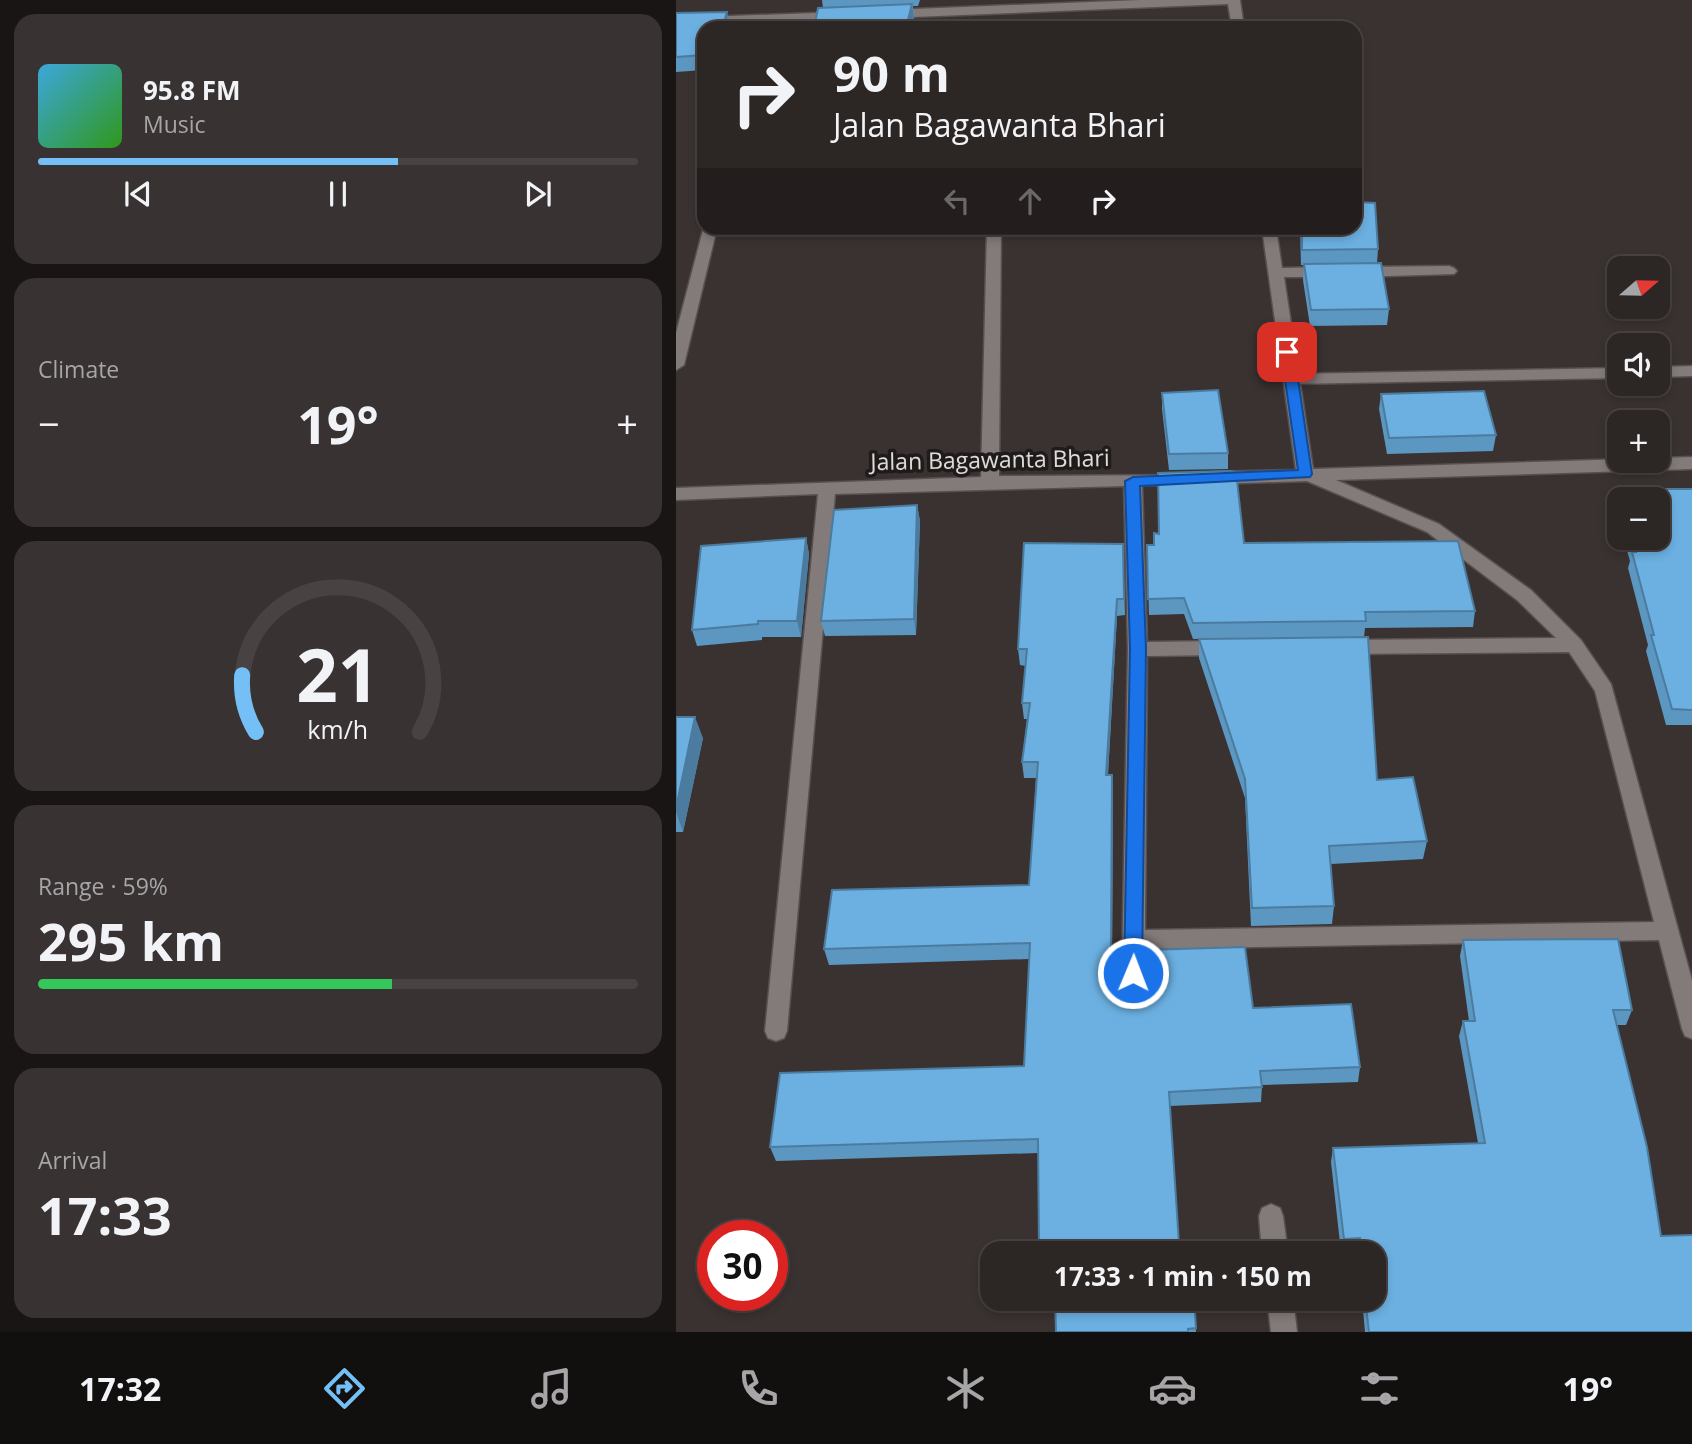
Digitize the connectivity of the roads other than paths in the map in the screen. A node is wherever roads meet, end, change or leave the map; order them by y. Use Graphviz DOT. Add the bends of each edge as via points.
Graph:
graph roads {
  1 [pos="908,0"];
  2 [pos="1232,0"];
  3 [pos="906,14"];
  4 [pos="879,15"];
  5 [pos="853,16"];
  6 [pos="795,21"];
  7 [pos="1236,21"];
  8 [pos="676,22"];
  9 [pos="697,22"];
  10 [pos="708,235"];
  11 [pos="994,235"];
  12 [pos="1270,235"];
  13 [pos="1449,271"];
  14 [pos="1276,273"];
  15 [pos="676,365"];
  16 [pos="1693,371"];
  17 [pos="1670,372"];
  18 [pos="1607,373"];
  19 [pos="1291,379"];
  20 [pos="1693,463"];
  21 [pos="1305,474"];
  22 [pos="1133,481"];
  23 [pos="990,482"];
  24 [pos="826,488"];
  25 [pos="676,494"];
  26 [pos="1574,645"];
  27 [pos="1329,647"];
  28 [pos="1247,648"];
  29 [pos="1138,649"];
  30 [pos="1666,931"];
  31 [pos="1134,940"];
  32 [pos="1133,973"];
  33 [pos="1693,1029"];
  34 [pos="776,1031"];
  35 [pos="1270,1216"];
  36 [pos="1273,1241"];
  37 [pos="1282,1311"];
  38 [pos="1284,1332"];
  1 -- 3 [label="street"];
  2 -- 3 [label="street" via="1010,15"];
  2 -- 7 [label="street"];
  3 -- 4 [label="street"];
  5 -- 6 [label="street"];
  8 -- 9 [label="street"];
  10 -- 15 [label="street"];
  11 -- 23 [label="street"];
  12 -- 14 [label="street"];
  13 -- 14 [label="street"];
  14 -- 19 [label="street"];
  16 -- 17 [label="street"];
  18 -- 19 [label="street"];
  19 -- 21 [label="street"];
  20 -- 21 [label="street, Jalan Bagawanta Bhari"];
  21 -- 22 [label="street, Jalan Bagawanta Bhari"];
  21 -- 26 [label="street" via="1433,528 1524,595"];
  22 -- 23 [label="street, Jalan Bagawanta Bhari"];
  22 -- 29 [label="street"];
  23 -- 24 [label="street, Jalan Bagawanta Bhari"];
  24 -- 25 [label="street, Jalan Bagawanta Bhari"];
  24 -- 34 [label="street"];
  26 -- 27 [label="street"];
  26 -- 30 [label="street" via="1604,689"];
  28 -- 29 [label="street"];
  29 -- 31 [label="street"];
  30 -- 31 [label="street"];
  30 -- 33 [label="street"];
  31 -- 32 [label="street"];
  35 -- 36 [label="street"];
  37 -- 38 [label="street"];
}
